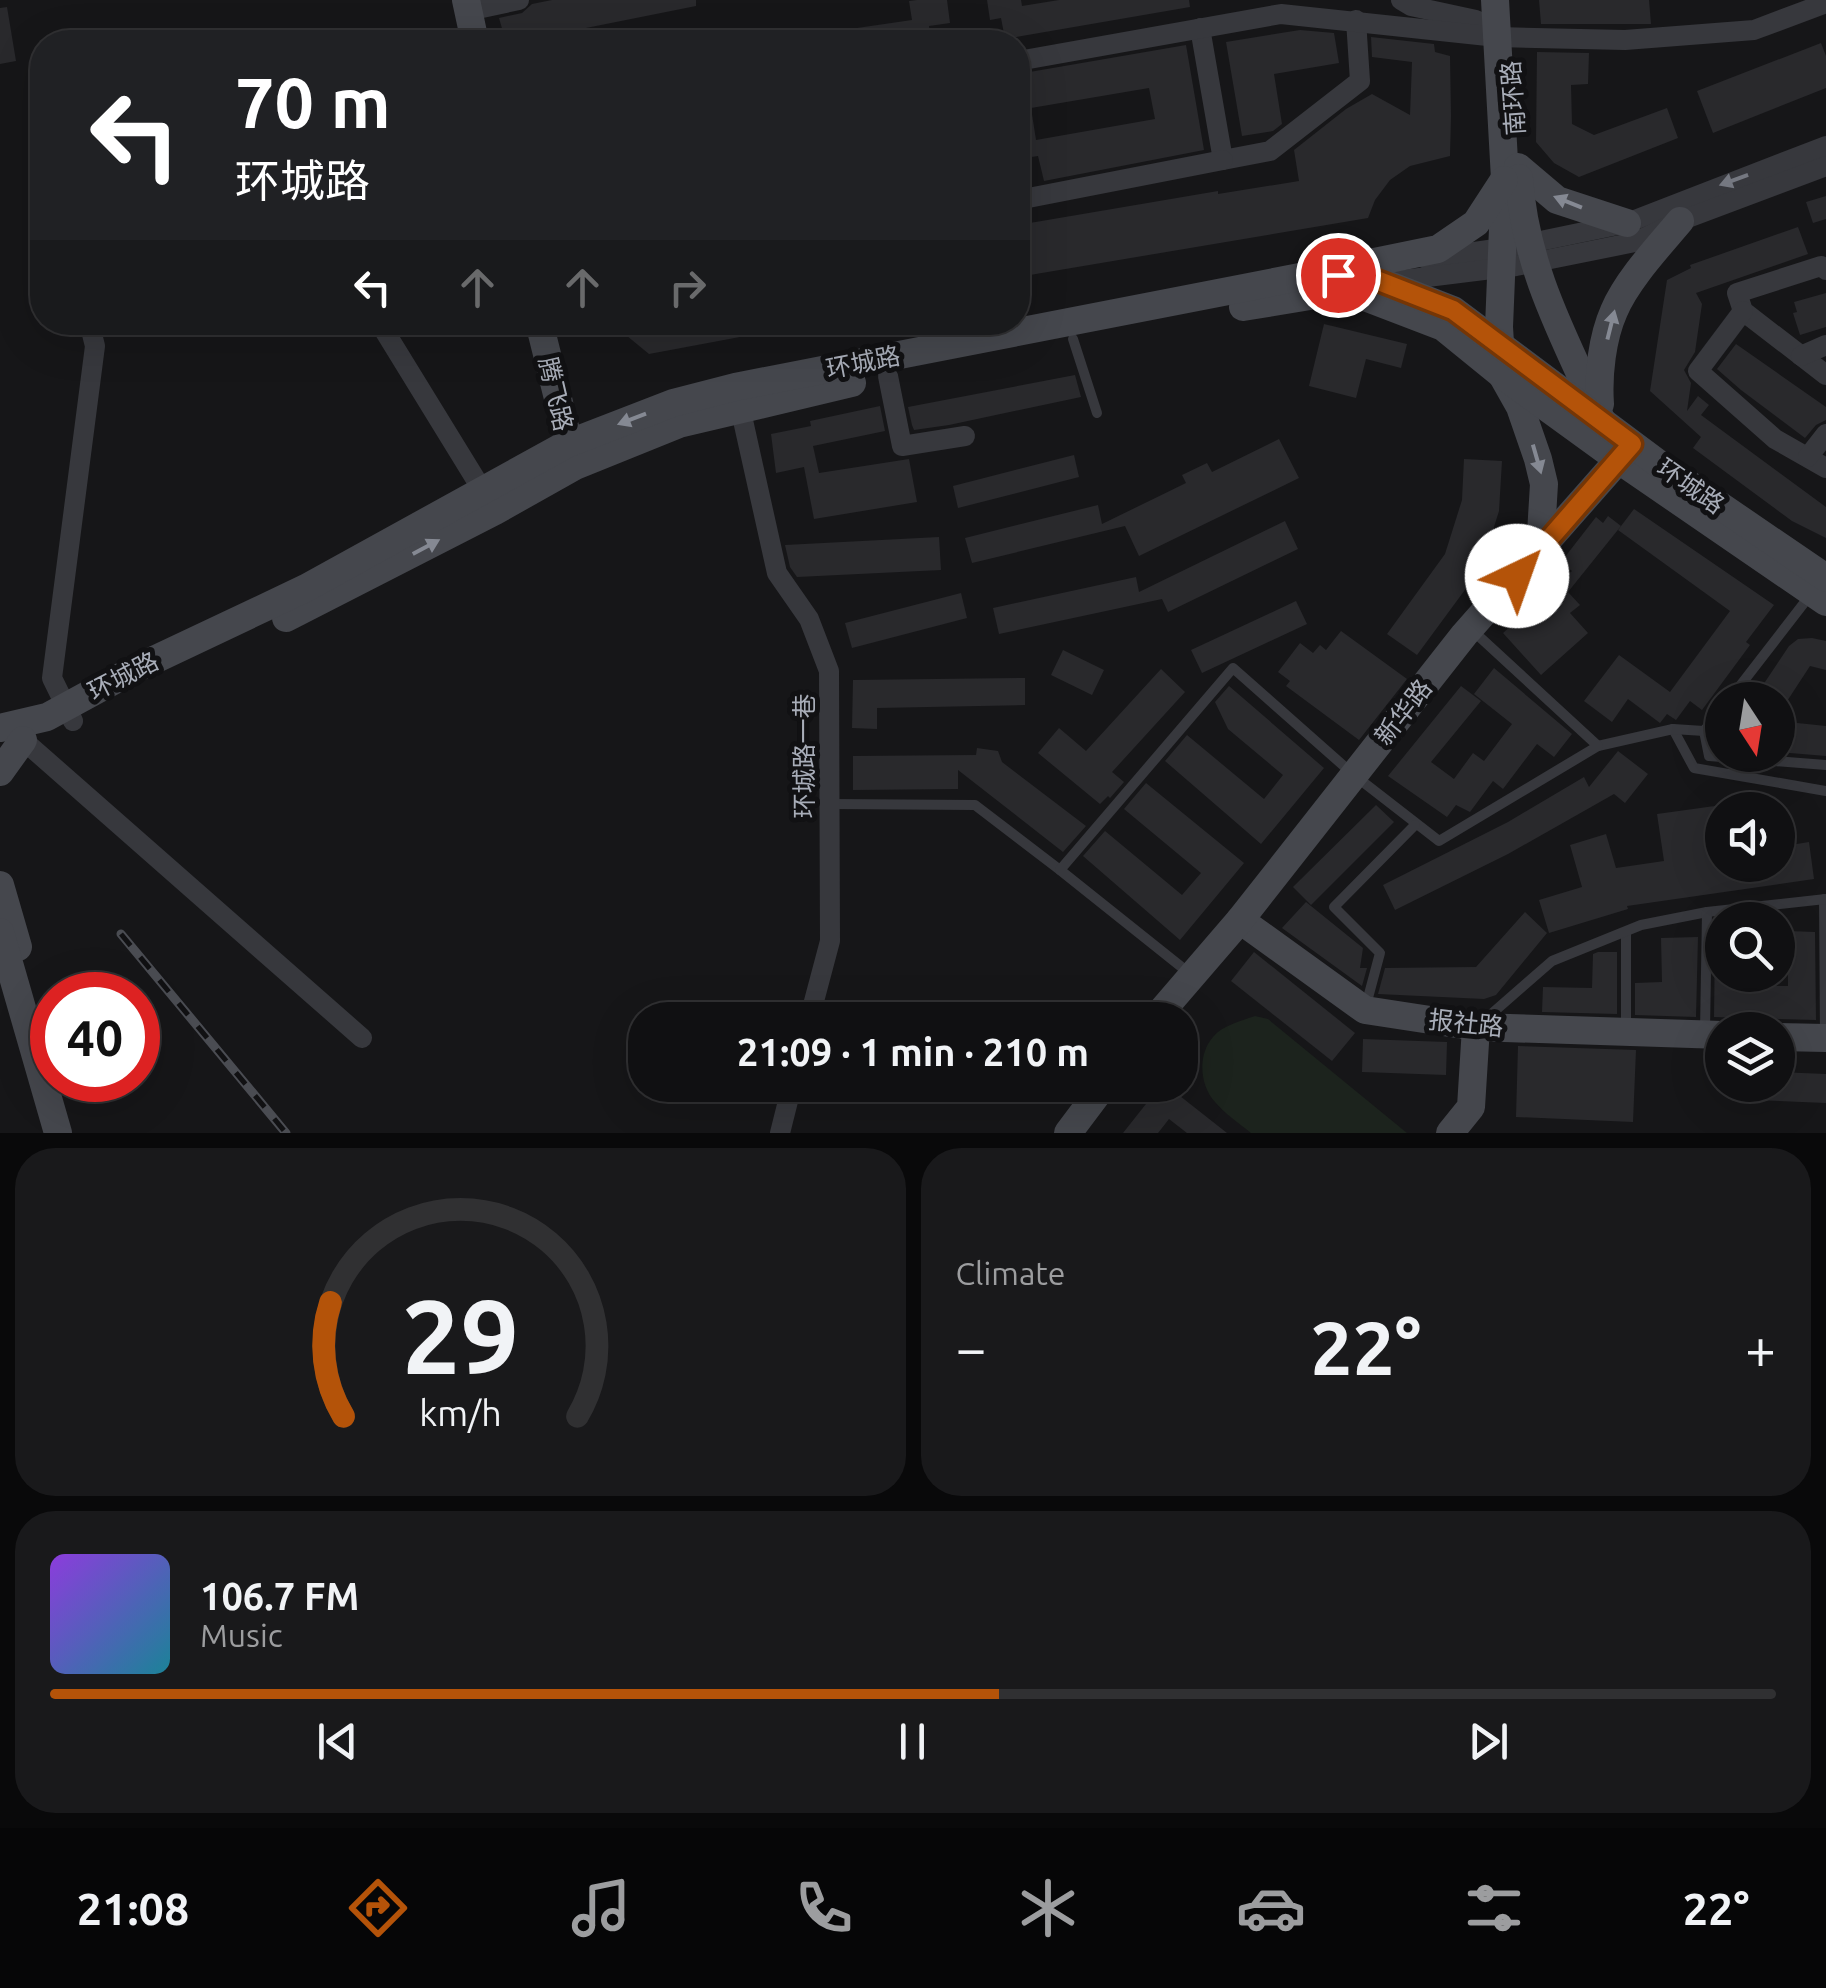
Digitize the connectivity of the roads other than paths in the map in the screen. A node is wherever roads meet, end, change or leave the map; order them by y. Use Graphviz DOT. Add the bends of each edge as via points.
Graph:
graph roads {
  1 [pos="519,0"];
  2 [pos="1402,0"];
  3 [pos="1452,0"];
  4 [pos="1508,0"];
  5 [pos="1826,4"];
  6 [pos="467,5"];
  7 [pos="1356,20"];
  8 [pos="1494,24"];
  9 [pos="1200,28"];
  10 [pos="473,30"];
  11 [pos="1030,59"];
  12 [pos="1826,146"];
  13 [pos="1223,160"];
  14 [pos="1826,166"];
  15 [pos="1514,180"];
  16 [pos="1030,198"];
  17 [pos="1680,221"];
  18 [pos="1626,223"];
  19 [pos="1516,256"];
  20 [pos="1826,270"];
  21 [pos="1383,282"];
  22 [pos="1313,285"];
  23 [pos="1743,311"];
  24 [pos="92,335"];
  25 [pos="387,335"];
  26 [pos="542,335"];
  27 [pos="1072,339"];
  28 [pos="1500,345"];
  29 [pos="1826,345"];
  30 [pos="1801,356"];
  31 [pos="1502,375"];
  32 [pos="888,376"];
  33 [pos="1826,376"];
  34 [pos="738,397"];
  35 [pos="1098,413"];
  36 [pos="1602,421"];
  37 [pos="1826,434"];
  38 [pos="966,436"];
  39 [pos="1626,452"];
  40 [pos="571,455"];
  41 [pos="1817,462"];
  42 [pos="489,500"];
  43 [pos="1540,550"];
  44 [pos="1821,587"];
  45 [pos="1470,628"];
  46 [pos="1743,682"];
  47 [pos="69,713"];
  48 [pos="1673,729"];
  49 [pos="1704,732"];
  50 [pos="8,738"];
  51 [pos="1598,746"];
  52 [pos="1826,765"];
  53 [pos="0,772"];
  54 [pos="1354,774"];
  55 [pos="1826,791"];
  56 [pos="830,804"];
  57 [pos="1415,825"];
  58 [pos="1060,870"];
  59 [pos="0,885"];
  60 [pos="1825,899"];
  61 [pos="1795,902"];
  62 [pos="1705,912"];
  63 [pos="1240,920"];
  64 [pos="0,932"];
  65 [pos="1626,932"];
  66 [pos="1192,976"];
  67 [pos="30,991"];
  68 [pos="814,1002"];
  69 [pos="1170,1002"];
  70 [pos="1364,1010"];
  71 [pos="1476,1027"];
  72 [pos="1626,1031"];
  73 [pos="1705,1035"];
  74 [pos="1795,1037"];
  75 [pos="362,1038"];
  76 [pos="1825,1038"];
  77 [pos="62,1102"];
  78 [pos="788,1102"];
  79 [pos="1091,1102"];
  80 [pos="1474,1120"];
  81 [pos="58,1133"];
  82 [pos="71,1133"];
  83 [pos="780,1133"];
  84 [pos="1068,1133"];
  85 [pos="1450,1133"];
  1 -- 6 [label="street"];
  2 -- 8 [label="street"];
  3 -- 8 [label="street"];
  4 -- 8 [label="main road, 南环路"];
  5 -- 8 [label="street" via="1754,30 1625,40"];
  6 -- 10 [label="main road"];
  7 -- 8 [label="street"];
  7 -- 9 [label="street" via="1281,14"];
  7 -- 13 [label="street" via="1360,82 1270,151"];
  8 -- 15 [label="main road, 南环路"];
  9 -- 11 [label="street"];
  9 -- 13 [label="street"];
  12 -- 18 [label="street, one-way"];
  13 -- 16 [label="street"];
  14 -- 17 [label="street"];
  18 -- 15 [label="main road, one-way"];
  15 -- 19 [label="main road, 南环路"];
  15 -- 22 [label="main road" via="1476,223 1438,249"];
  17 -- 19 [label="street" via="1635,242"];
  36 -- 17 [label="main road, one-way" via="1598,379 1614,310"];
  18 -- 19 [label="street"];
  19 -- 21 [label="street"];
  19 -- 22 [label="street"];
  19 -- 28 [label="main road, 南环路"];
  19 -- 36 [label="main road"];
  20 -- 23 [label="street" via="1821,266 1738,292"];
  21 -- 22 [label="main road, 环城路" via="1366,276"];
  21 -- 28 [label="main road, 环城路" via="1453,310"];
  22 -- 27 [label="main road, 环城路"];
  22 -- 31 [label="main road, 环城路" via="1443,327"];
  22 -- 34 [label="main road, 环城路"];
  23 -- 30 [label="street"];
  23 -- 41 [label="street" via="1698,371 1775,439"];
  24 -- 47 [label="street" via="52,678"];
  25 -- 42 [label="street"];
  26 -- 40 [label="main road, 腾飞路"];
  27 -- 32 [label="main road, 环城路"];
  27 -- 35 [label="lane"];
  28 -- 31 [label="main road, 南环路"];
  28 -- 36 [label="main road, 环城路"];
  29 -- 30 [label="street"];
  30 -- 33 [label="street"];
  31 -- 39 [label="main road, 环城路"];
  31 -- 43 [label="main road, one-way" via="1520,407 1544,484"];
  32 -- 34 [label="main road, 环城路"];
  32 -- 38 [label="street" via="902,446"];
  34 -- 40 [label="main road, 环城路" via="679,424"];
  34 -- 56 [label="street, 环城路一巷" via="777,573 809,619 829,670"];
  36 -- 39 [label="main road, 环城路"];
  37 -- 41 [label="street"];
  39 -- 43 [label="main road, 新华路"];
  39 -- 44 [label="main road, 环城路"];
  40 -- 42 [label="main road, 环城路"];
  42 -- 47 [label="main road, 环城路"];
  43 -- 45 [label="main road, 新华路"];
  44 -- 46 [label="lane"];
  45 -- 51 [label="lane"];
  45 -- 54 [label="main road, 新华路"];
  47 -- 50 [label="main road, 环城路" via="47,716"];
  48 -- 49 [label="lane"];
  48 -- 51 [label="lane"];
  48 -- 55 [label="lane" via="1694,768"];
  49 -- 52 [label="lane" via="1709,756"];
  50 -- 53 [label="main road"];
  50 -- 75 [label="street"];
  51 -- 57 [label="lane" via="1439,842"];
  54 -- 57 [label="lane"];
  54 -- 58 [label="lane" via="1232,668"];
  54 -- 63 [label="main road, 新华路"];
  56 -- 58 [label="lane" via="975,805"];
  56 -- 68 [label="street, 环城路一巷" via="830,940"];
  57 -- 70 [label="lane" via="1334,908 1380,953"];
  58 -- 66 [label="lane"];
  59 -- 67 [label="main road"];
  60 -- 61 [label="lane"];
  60 -- 76 [label="lane"];
  62 -- 65 [label="lane"];
  63 -- 66 [label="main road, 新华路"];
  63 -- 70 [label="main road, 报社路"];
  64 -- 81 [label="main road"];
  65 -- 71 [label="lane" via="1552,961"];
  65 -- 72 [label="lane"];
  66 -- 69 [label="main road, 新华路"];
  70 -- 71 [label="main road, 报社路"];
  71 -- 72 [label="main road, 报社路"];
  71 -- 80 [label="main road"];
  72 -- 73 [label="main road, 报社路"];
  74 -- 76 [label="main road"];
  77 -- 82 [label="main road"];
  78 -- 83 [label="street"];
  79 -- 84 [label="main road"];
  80 -- 85 [label="main road"];
}
